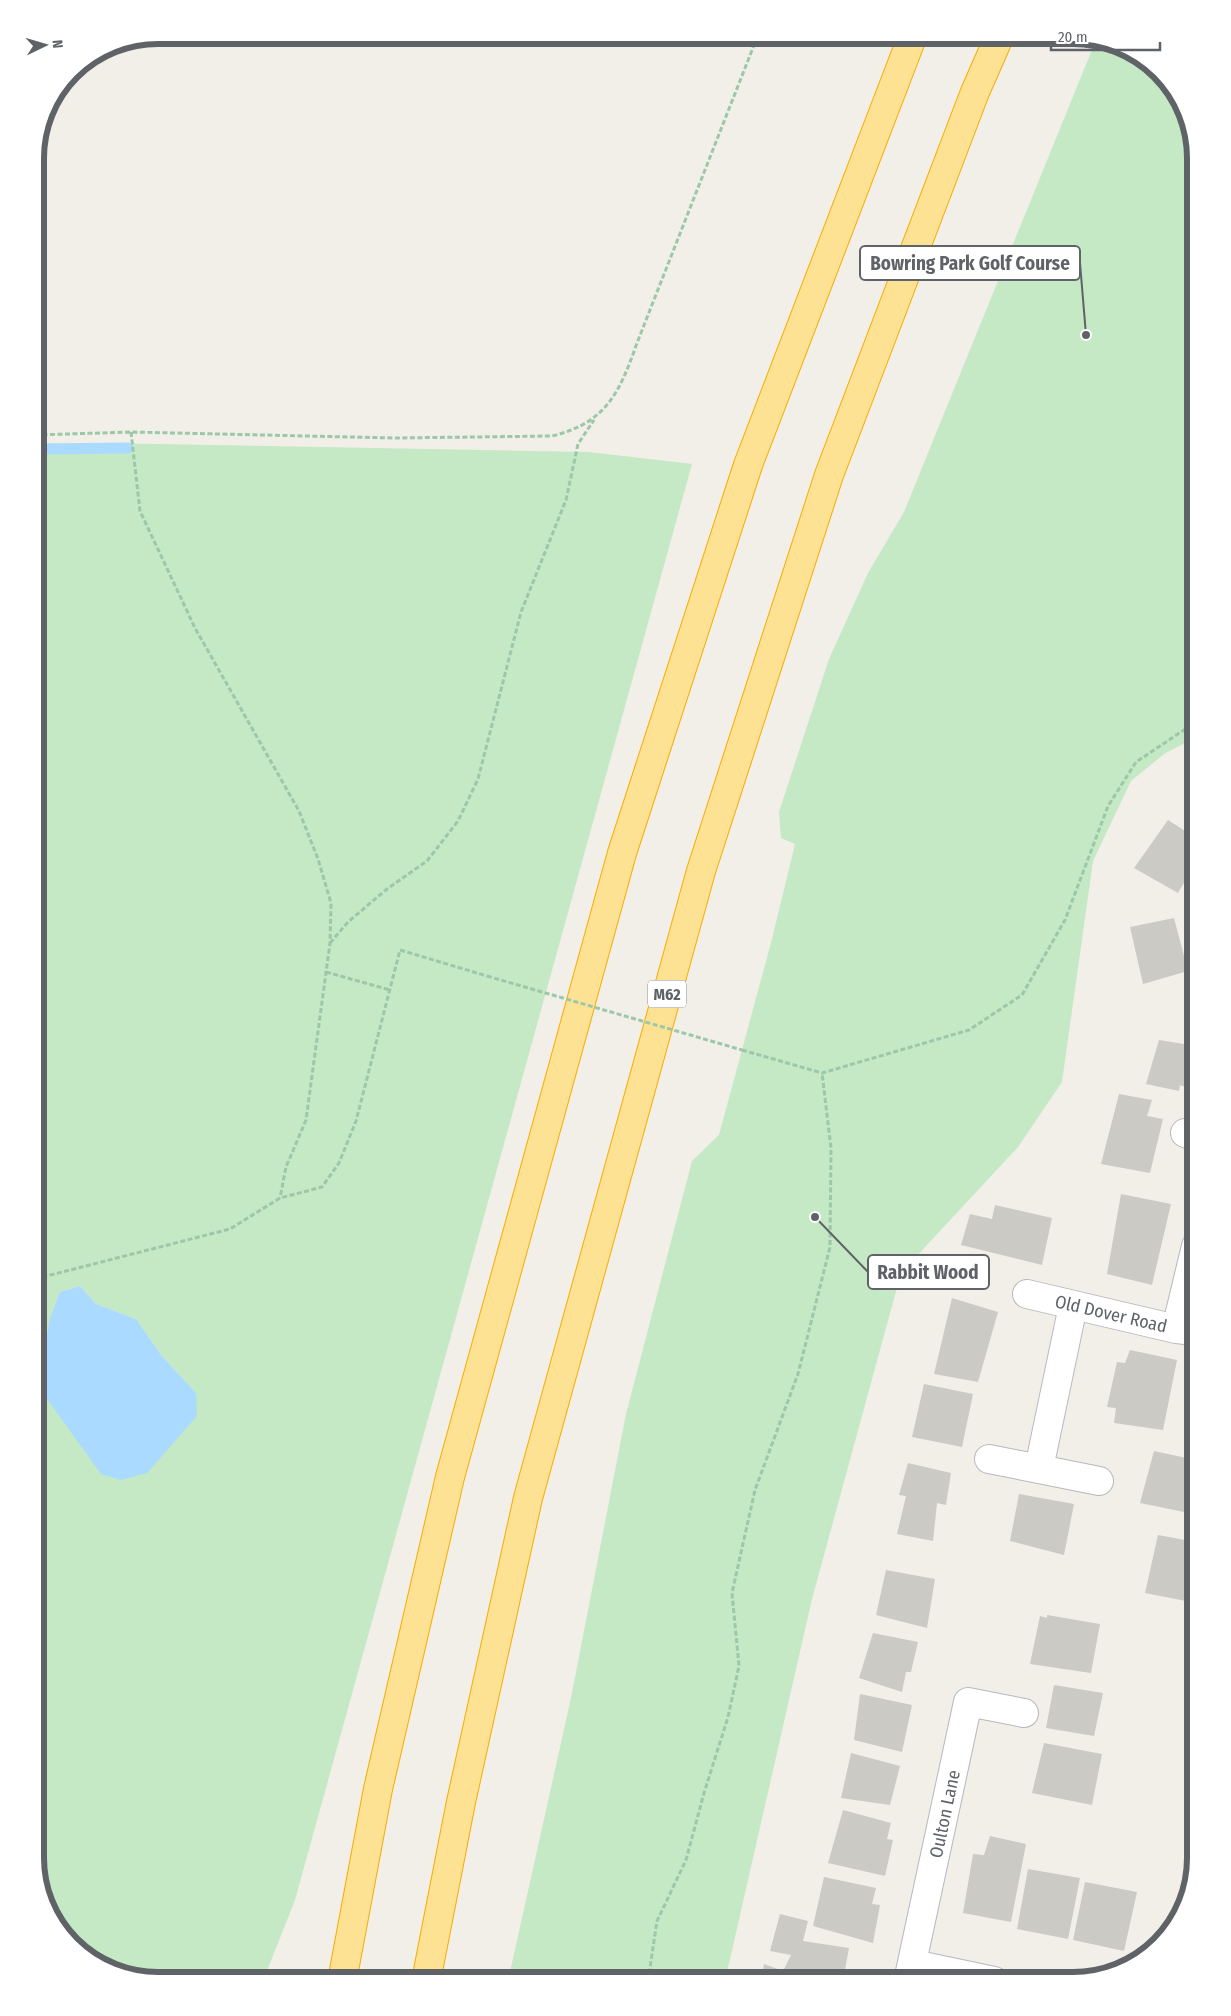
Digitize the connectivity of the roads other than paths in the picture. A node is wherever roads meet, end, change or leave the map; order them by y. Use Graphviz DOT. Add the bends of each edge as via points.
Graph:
graph roads {
  1 [pos="910,44"];
  2 [pos="996,44"];
  3 [pos="1027,1294"];
  4 [pos="1073,1306"];
  5 [pos="1186,1330"];
  6 [pos="989,1459"];
  7 [pos="1039,1468"];
  8 [pos="1099,1481"];
  9 [pos="1024,1713"];
  10 [pos="344,1972"];
  11 [pos="428,1972"];
  12 [pos="911,1972"];
  1 -- 10 [label="highway" via="748,465 622,853 450,1477 378,1789"];
  2 -- 11 [label="highway, M62" via="829,475 700,871 528,1498 461,1802"];
  3 -- 4 [label="street, Old Dover Road"];
  4 -- 5 [label="street, Old Dover Road"];
  4 -- 7 [label="street"];
  6 -- 7 [label="street"];
  7 -- 8 [label="street"];
  9 -- 12 [label="street, Oulton Lane" via="968,1702"];
}
